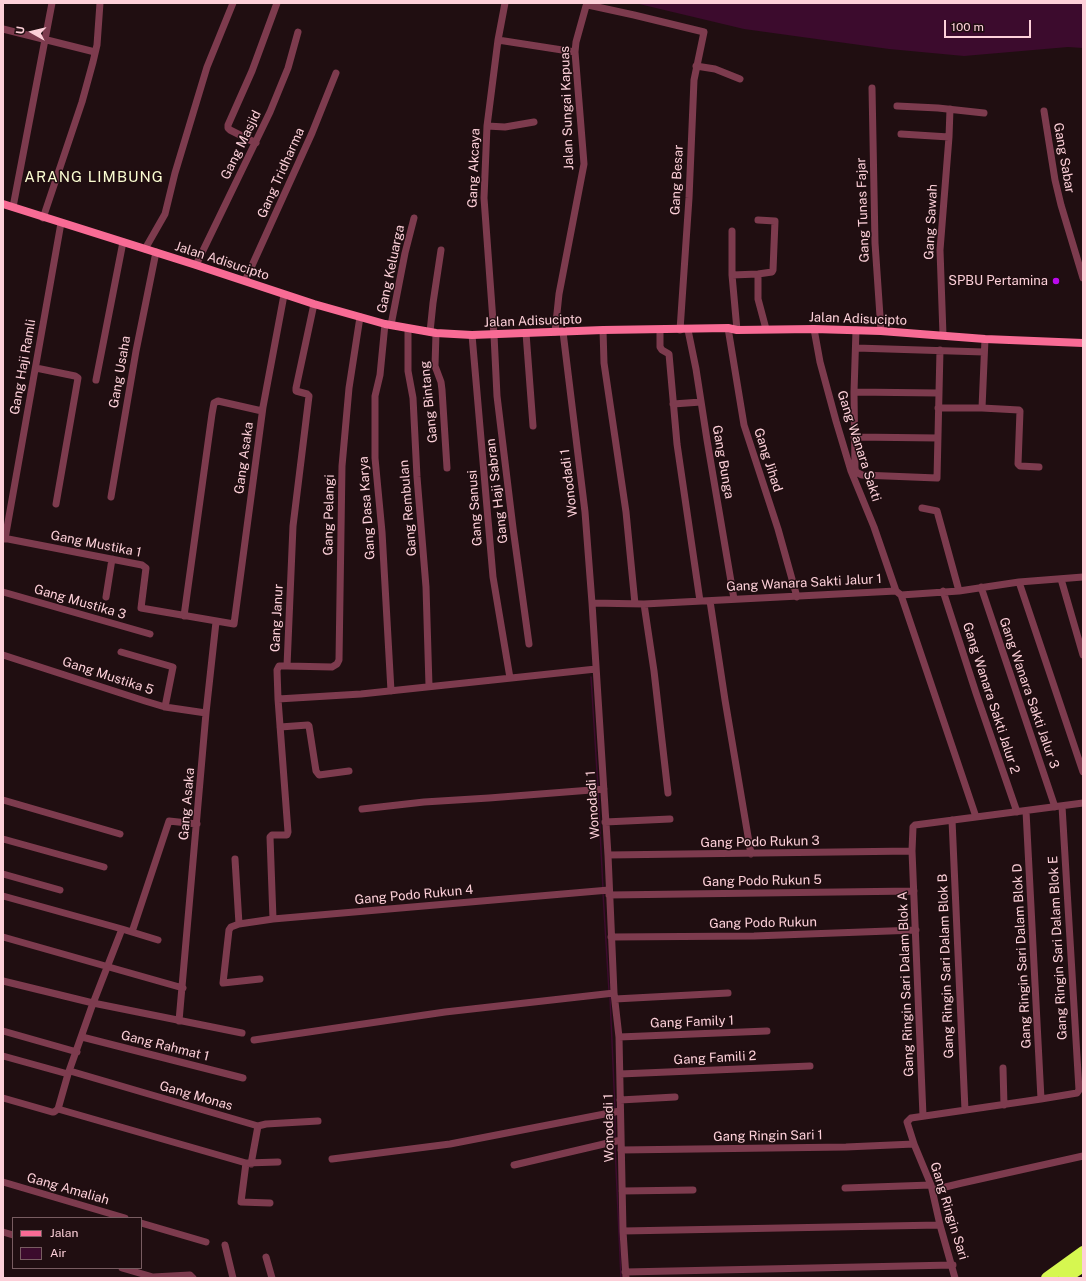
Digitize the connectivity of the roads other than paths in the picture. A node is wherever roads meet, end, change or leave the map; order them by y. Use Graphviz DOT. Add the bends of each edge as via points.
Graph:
graph roads {
  1 [pos="52,3"];
  2 [pos="100,3"];
  3 [pos="233,3"];
  4 [pos="277,3"];
  5 [pos="505,3"];
  6 [pos="590,5"];
  7 [pos="3,29"];
  8 [pos="298,32"];
  9 [pos="46,39"];
  10 [pos="498,40"];
  11 [pos="95,52"];
  12 [pos="575,52"];
  13 [pos="696,66"];
  14 [pos="336,73"];
  15 [pos="740,79"];
  16 [pos="872,88"];
  17 [pos="897,106"];
  18 [pos="950,110"];
  19 [pos="1044,111"];
  20 [pos="984,113"];
  21 [pos="534,122"];
  22 [pos="487,126"];
  23 [pos="901,134"];
  24 [pos="949,137"];
  25 [pos="256,143"];
  26 [pos="3,204"];
  27 [pos="12,207"];
  28 [pos="43,218"];
  29 [pos="414,218"];
  30 [pos="758,220"];
  31 [pos="61,223"];
  32 [pos="732,231"];
  33 [pos="123,242"];
  34 [pos="145,249"];
  35 [pos="441,250"];
  36 [pos="156,252"];
  37 [pos="196,265"];
  38 [pos="758,274"];
  39 [pos="732,275"];
  40 [pos="1083,278"];
  41 [pos="245,281"];
  42 [pos="284,295"];
  43 [pos="314,304"];
  44 [pos="360,317"];
  45 [pos="388,325"];
  46 [pos="408,329"];
  47 [pos="732,329"];
  48 [pos="766,329"];
  49 [pos="814,329"];
  50 [pos="603,330"];
  51 [pos="660,330"];
  52 [pos="684,330"];
  53 [pos="856,330"];
  54 [pos="881,331"];
  55 [pos="559,332"];
  56 [pos="433,333"];
  57 [pos="526,334"];
  58 [pos="472,335"];
  59 [pos="494,335"];
  60 [pos="943,335"];
  61 [pos="985,339"];
  62 [pos="1083,343"];
  63 [pos="856,348"];
  64 [pos="940,350"];
  65 [pos="984,352"];
  66 [pos="36,368"];
  67 [pos="96,380"];
  68 [pos="854,392"];
  69 [pos="938,393"];
  70 [pos="702,402"];
  71 [pos="673,404"];
  72 [pos="938,408"];
  73 [pos="982,408"];
  74 [pos="262,411"];
  75 [pos="533,426"];
  76 [pos="854,437"];
  77 [pos="938,438"];
  78 [pos="1039,467"];
  79 [pos="447,468"];
  80 [pos="111,497"];
  81 [pos="56,504"];
  82 [pos="922,508"];
  83 [pos="4,539"];
  84 [pos="112,559"];
  85 [pos="1083,578"];
  86 [pos="1061,579"];
  87 [pos="1019,582"];
  88 [pos="981,587"];
  89 [pos="959,590"];
  90 [pos="943,591"];
  91 [pos="3,592"];
  92 [pos="898,593"];
  93 [pos="106,597"];
  94 [pos="797,597"];
  95 [pos="734,598"];
  96 [pos="700,601"];
  97 [pos="710,601"];
  98 [pos="592,603"];
  99 [pos="636,604"];
  100 [pos="644,604"];
  101 [pos="184,616"];
  102 [pos="216,622"];
  103 [pos="232,624"];
  104 [pos="150,634"];
  105 [pos="529,644"];
  106 [pos="121,652"];
  107 [pos="3,655"];
  108 [pos="1083,655"];
  109 [pos="287,666"];
  110 [pos="596,669"];
  111 [pos="510,678"];
  112 [pos="430,686"];
  113 [pos="391,691"];
  114 [pos="278,699"];
  115 [pos="165,707"];
  116 [pos="206,713"];
  117 [pos="280,727"];
  118 [pos="349,772"];
  119 [pos="1083,772"];
  120 [pos="604,789"];
  121 [pos="668,793"];
  122 [pos="3,800"];
  123 [pos="1083,803"];
  124 [pos="1058,806"];
  125 [pos="362,809"];
  126 [pos="1026,811"];
  127 [pos="1017,812"];
  128 [pos="976,817"];
  129 [pos="670,819"];
  130 [pos="952,820"];
  131 [pos="605,822"];
  132 [pos="197,824"];
  133 [pos="120,834"];
  134 [pos="3,839"];
  135 [pos="912,851"];
  136 [pos="751,854"];
  137 [pos="608,856"];
  138 [pos="235,858"];
  139 [pos="104,867"];
  140 [pos="3,874"];
  141 [pos="60,890"];
  142 [pos="914,891"];
  143 [pos="609,892"];
  144 [pos="3,896"];
  145 [pos="274,919"];
  146 [pos="239,924"];
  147 [pos="122,928"];
  148 [pos="916,930"];
  149 [pos="132,932"];
  150 [pos="3,937"];
  151 [pos="611,937"];
  152 [pos="158,940"];
  153 [pos="108,966"];
  154 [pos="260,979"];
  155 [pos="3,981"];
  156 [pos="183,988"];
  157 [pos="728,993"];
  158 [pos="614,995"];
  159 [pos="93,1003"];
  160 [pos="179,1021"];
  161 [pos="3,1031"];
  162 [pos="767,1031"];
  163 [pos="242,1033"];
  164 [pos="82,1037"];
  165 [pos="619,1037"];
  166 [pos="254,1040"];
  167 [pos="77,1052"];
  168 [pos="3,1056"];
  169 [pos="810,1066"];
  170 [pos="1002,1068"];
  171 [pos="69,1073"];
  172 [pos="620,1074"];
  173 [pos="243,1078"];
  174 [pos="676,1097"];
  175 [pos="3,1098"];
  176 [pos="1041,1099"];
  177 [pos="620,1100"];
  178 [pos="1004,1105"];
  179 [pos="58,1109"];
  180 [pos="965,1110"];
  181 [pos="620,1111"];
  182 [pos="923,1116"];
  183 [pos="318,1121"];
  184 [pos="258,1126"];
  185 [pos="618,1141"];
  186 [pos="914,1144"];
  187 [pos="621,1150"];
  188 [pos="1083,1156"];
  189 [pos="332,1159"];
  190 [pos="278,1162"];
  191 [pos="248,1163"];
  192 [pos="514,1164"];
  193 [pos="3,1182"];
  194 [pos="930,1186"];
  195 [pos="845,1188"];
  196 [pos="693,1190"];
  197 [pos="622,1191"];
  198 [pos="270,1203"];
  199 [pos="122,1217"];
  200 [pos="142,1223"];
  201 [pos="940,1225"];
  202 [pos="623,1231"];
  203 [pos="206,1242"];
  204 [pos="225,1245"];
  205 [pos="1083,1252"];
  206 [pos="266,1257"];
  207 [pos="951,1265"];
  208 [pos="1083,1266"];
  209 [pos="125,1269"];
  210 [pos="626,1275"];
  211 [pos="153,1278"];
  212 [pos="193,1278"];
  213 [pos="233,1278"];
  214 [pos="272,1278"];
  215 [pos="956,1278"];
  216 [pos="1047,1278"];
  217 [pos="1065,1278"];
  1 -- 9 [label="street"];
  2 -- 11 [label="street"];
  3 -- 34 [label="street" via="207,68 165,214"];
  4 -- 25 [label="street" via="252,71 228,125 230,130"];
  5 -- 10 [label="street, Gang Akcaya"];
  6 -- 12 [label="street, Jalan Sungai Kapuas" via="586,6"];
  6 -- 13 [label="street, Gang Besar" via="704,32"];
  7 -- 9 [label="street"];
  8 -- 25 [label="street, Gang Masjid" via="281,84"];
  9 -- 11 [label="street"];
  9 -- 27 [label="street"];
  10 -- 12 [label="street"];
  10 -- 22 [label="street, Gang Akcaya"];
  11 -- 28 [label="street" via="82,102"];
  12 -- 55 [label="street, Jalan Sungai Kapuas" via="584,164 559,294"];
  13 -- 15 [label="street" via="715,69"];
  13 -- 52 [label="street, Gang Besar"];
  14 -- 41 [label="street, Gang Tridharma" via="312,133"];
  16 -- 54 [label="street, Gang Tunas Fajar" via="875,243"];
  17 -- 18 [label="street"];
  18 -- 20 [label="street"];
  18 -- 24 [label="street, Gang Sawah"];
  19 -- 40 [label="street, Gang Sabar" via="1060,205"];
  21 -- 22 [label="street" via="505,127"];
  22 -- 59 [label="street, Gang Akcaya" via="484,198"];
  23 -- 24 [label="street"];
  24 -- 60 [label="street, Gang Sawah" via="940,250"];
  25 -- 37 [label="street, Gang Masjid"];
  26 -- 27 [label="main road, Jalan Adisucipto"];
  27 -- 28 [label="main road, Jalan Adisucipto"];
  28 -- 31 [label="main road, Jalan Adisucipto"];
  29 -- 45 [label="street, Gang Keluarga"];
  30 -- 38 [label="street" via="775,221 773,270"];
  31 -- 33 [label="main road, Jalan Adisucipto"];
  31 -- 66 [label="street, Gang Haji Ramli"];
  32 -- 39 [label="street, Gang Jihad"];
  33 -- 34 [label="main road, Jalan Adisucipto"];
  33 -- 67 [label="street"];
  34 -- 36 [label="main road, Jalan Adisucipto"];
  35 -- 56 [label="street, Gang Bintang" via="433,303"];
  36 -- 37 [label="main road, Jalan Adisucipto"];
  36 -- 80 [label="street, Gang Usaha"];
  37 -- 41 [label="main road, Jalan Adisucipto"];
  38 -- 39 [label="street"];
  38 -- 48 [label="street" via="758,299"];
  39 -- 47 [label="street, Gang Jihad"];
  41 -- 42 [label="main road, Jalan Adisucipto"];
  42 -- 43 [label="main road, Jalan Adisucipto"];
  42 -- 74 [label="street, Gang Asaka"];
  43 -- 44 [label="main road, Jalan Adisucipto"];
  43 -- 109 [label="street, Gang Janur" via="296,388 296,391 309,396 293,526"];
  44 -- 45 [label="main road, Jalan Adisucipto"];
  44 -- 109 [label="street, Gang Pelangi" via="349,388 342,466 339,660 332,667"];
  45 -- 46 [label="main road, Jalan Adisucipto"];
  45 -- 113 [label="street, Gang Dasa Karya" via="375,396 375,458"];
  46 -- 56 [label="main road, Jalan Adisucipto"];
  46 -- 112 [label="street, Gang Rembulan" via="408,371 413,398"];
  47 -- 48 [label="main road, Jalan Adisucipto"];
  47 -- 52 [label="main road, Jalan Adisucipto"];
  47 -- 94 [label="street, Gang Jihad" via="744,425"];
  48 -- 49 [label="main road, Jalan Adisucipto"];
  49 -- 53 [label="main road, Jalan Adisucipto"];
  49 -- 92 [label="street, Gang Wanara Sakti" via="820,362 851,471"];
  50 -- 51 [label="main road, Jalan Adisucipto"];
  50 -- 55 [label="main road, Jalan Adisucipto"];
  50 -- 99 [label="street" via="604,363 626,512"];
  51 -- 52 [label="main road, Jalan Adisucipto"];
  51 -- 71 [label="street" via="660,347 669,354"];
  52 -- 70 [label="street, Gang Bunga"];
  53 -- 54 [label="main road, Jalan Adisucipto"];
  53 -- 63 [label="street"];
  54 -- 60 [label="main road, Jalan Adisucipto"];
  55 -- 57 [label="main road, Jalan Adisucipto"];
  55 -- 98 [label="street, Wonodadi 1" via="585,512"];
  56 -- 58 [label="main road, Jalan Adisucipto"];
  56 -- 79 [label="street, Gang Bintang" via="435,366 442,390"];
  57 -- 59 [label="main road, Jalan Adisucipto"];
  57 -- 75 [label="street"];
  58 -- 59 [label="main road, Jalan Adisucipto"];
  58 -- 111 [label="street, Gang Sanusi" via="492,570"];
  59 -- 105 [label="street, Gang Haji Sabran" via="497,396"];
  60 -- 61 [label="main road, Jalan Adisucipto"];
  61 -- 62 [label="main road, Jalan Adisucipto"];
  61 -- 65 [label="street"];
  63 -- 64 [label="street"];
  63 -- 68 [label="street"];
  64 -- 65 [label="street"];
  64 -- 69 [label="street"];
  65 -- 73 [label="street"];
  66 -- 81 [label="street" via="78,378"];
  66 -- 83 [label="street, Gang Haji Ramli"];
  68 -- 69 [label="street"];
  68 -- 76 [label="street"];
  69 -- 72 [label="street"];
  70 -- 71 [label="street"];
  70 -- 95 [label="street, Gang Bunga"];
  71 -- 96 [label="street"];
  72 -- 73 [label="street"];
  72 -- 77 [label="street"];
  73 -- 78 [label="street" via="1020,411 1018,464"];
  74 -- 101 [label="street" via="218,401 214,403"];
  74 -- 103 [label="street, Gang Asaka" via="235,621"];
  76 -- 77 [label="street"];
  76 -- 77 [label="street" via="855,470 859,474 936,479"];
  82 -- 89 [label="street" via="937,512"];
  83 -- 84 [label="street, Gang Mustika 1"];
  84 -- 93 [label="street"];
  84 -- 101 [label="street, Gang Mustika 1" via="146,568 140,608"];
  85 -- 86 [label="street, Gang Wanara Sakti Jalur 1"];
  86 -- 87 [label="street, Gang Wanara Sakti Jalur 1"];
  86 -- 108 [label="street"];
  87 -- 88 [label="street, Gang Wanara Sakti Jalur 1"];
  87 -- 119 [label="street"];
  88 -- 89 [label="street, Gang Wanara Sakti Jalur 1"];
  88 -- 124 [label="street, Gang Wanara Sakti Jalur 3"];
  89 -- 90 [label="street, Gang Wanara Sakti Jalur 1"];
  90 -- 92 [label="street, Gang Wanara Sakti Jalur 1"];
  90 -- 127 [label="street, Gang Wanara Sakti Jalur 2"];
  91 -- 104 [label="street, Gang Mustika 3"];
  92 -- 94 [label="street, Gang Wanara Sakti Jalur 1"];
  92 -- 128 [label="street"];
  94 -- 95 [label="street, Gang Wanara Sakti Jalur 1"];
  95 -- 97 [label="street, Gang Wanara Sakti Jalur 1"];
  96 -- 97 [label="street, Gang Wanara Sakti Jalur 1"];
  96 -- 100 [label="street, Gang Wanara Sakti Jalur 1"];
  97 -- 136 [label="street"];
  98 -- 99 [label="street, Gang Wanara Sakti Jalur 1"];
  98 -- 110 [label="street, Wonodadi 1"];
  99 -- 100 [label="street, Gang Wanara Sakti Jalur 1"];
  100 -- 121 [label="street"];
  101 -- 102 [label="street, Gang Mustika 1"];
  102 -- 103 [label="street, Gang Mustika 1"];
  102 -- 116 [label="street, Gang Asaka"];
  106 -- 115 [label="street" via="173,667"];
  107 -- 115 [label="street, Gang Mustika 5"];
  109 -- 114 [label="street, Gang Janur" via="277,668"];
  110 -- 111 [label="street"];
  110 -- 120 [label="street, Wonodadi 1"];
  111 -- 112 [label="street"];
  112 -- 113 [label="street"];
  113 -- 114 [label="street"];
  114 -- 117 [label="street, Gang Janur"];
  115 -- 116 [label="street, Gang Mustika 5"];
  116 -- 132 [label="street, Gang Asaka"];
  117 -- 118 [label="street" via="309,726 318,775"];
  117 -- 145 [label="street, Gang Janur" via="288,832 287,835 270,837"];
  120 -- 125 [label="street"];
  120 -- 131 [label="street, Wonodadi 1"];
  122 -- 133 [label="street"];
  123 -- 124 [label="street"];
  124 -- 126 [label="street"];
  124 -- 176 [label="street, Gang Ringin Sari Dalam Blok E" via="1079,1088 1077,1093"];
  126 -- 127 [label="street"];
  126 -- 176 [label="street, Gang Ringin Sari Dalam Blok D"];
  127 -- 128 [label="street"];
  128 -- 130 [label="street"];
  129 -- 131 [label="street"];
  130 -- 135 [label="street, Gang Ringin Sari Dalam Blok A" via="915,825 912,832"];
  130 -- 180 [label="street, Gang Ringin Sari Dalam Blok B"];
  131 -- 137 [label="street, Wonodadi 1"];
  132 -- 149 [label="street" via="169,821"];
  132 -- 156 [label="street, Gang Asaka"];
  134 -- 139 [label="street"];
  135 -- 136 [label="street, Gang Podo Rukun 3"];
  135 -- 142 [label="street, Gang Ringin Sari Dalam Blok A"];
  136 -- 137 [label="street, Gang Podo Rukun 3"];
  137 -- 143 [label="street, Wonodadi 1"];
  138 -- 146 [label="street"];
  140 -- 141 [label="street"];
  142 -- 143 [label="street, Gang Podo Rukun 5"];
  142 -- 148 [label="street, Gang Ringin Sari Dalam Blok A"];
  143 -- 145 [label="street, Gang Podo Rukun 4"];
  143 -- 151 [label="street, Wonodadi 1"];
  144 -- 147 [label="street"];
  145 -- 146 [label="street, Gang Podo Rukun 4"];
  146 -- 154 [label="street" via="229,930 223,983"];
  147 -- 149 [label="street"];
  147 -- 153 [label="street"];
  148 -- 151 [label="street, Gang Podo Rukun" via="754,936"];
  148 -- 182 [label="street, Gang Ringin Sari Dalam Blok A"];
  149 -- 152 [label="street"];
  150 -- 153 [label="street"];
  151 -- 158 [label="street, Wonodadi 1"];
  153 -- 156 [label="street"];
  153 -- 159 [label="street"];
  155 -- 159 [label="street"];
  156 -- 160 [label="street, Gang Asaka"];
  157 -- 158 [label="street"];
  158 -- 165 [label="street, Wonodadi 1"];
  158 -- 166 [label="street" via="445,1012"];
  159 -- 160 [label="street"];
  159 -- 164 [label="street"];
  160 -- 163 [label="street"];
  161 -- 167 [label="street"];
  162 -- 165 [label="street, Gang Family 1"];
  164 -- 167 [label="street"];
  164 -- 173 [label="street, Gang Rahmat 1"];
  165 -- 172 [label="street, Wonodadi 1"];
  167 -- 171 [label="street"];
  168 -- 171 [label="street, Gang Monas"];
  169 -- 172 [label="street, Gang Famili 2"];
  170 -- 178 [label="street"];
  171 -- 179 [label="street"];
  171 -- 184 [label="street, Gang Monas"];
  172 -- 177 [label="street, Wonodadi 1"];
  174 -- 177 [label="street"];
  175 -- 179 [label="street" via="52,1112"];
  176 -- 178 [label="street"];
  177 -- 181 [label="street, Wonodadi 1"];
  178 -- 180 [label="street"];
  179 -- 191 [label="street"];
  180 -- 182 [label="street"];
  181 -- 185 [label="street, Wonodadi 1"];
  181 -- 189 [label="street" via="450,1144"];
  182 -- 186 [label="street, Gang Ringin Sari" via="908,1121"];
  183 -- 184 [label="street, Gang Monas"];
  184 -- 191 [label="street"];
  185 -- 187 [label="street, Wonodadi 1"];
  185 -- 192 [label="street"];
  186 -- 187 [label="street, Gang Ringin Sari 1"];
  186 -- 194 [label="street, Gang Ringin Sari"];
  187 -- 197 [label="street, Wonodadi 1"];
  188 -- 194 [label="street" via="962,1182"];
  190 -- 191 [label="street"];
  191 -- 198 [label="street" via="242,1202"];
  193 -- 199 [label="street, Gang Amaliah"];
  194 -- 195 [label="street"];
  194 -- 201 [label="street, Gang Ringin Sari"];
  196 -- 197 [label="street"];
  197 -- 202 [label="street, Wonodadi 1"];
  200 -- 203 [label="street"];
  201 -- 202 [label="street"];
  201 -- 207 [label="street, Gang Ringin Sari"];
  202 -- 210 [label="street, Wonodadi 1"];
  204 -- 213 [label="street"];
  205 -- 216 [label="highway"];
  206 -- 214 [label="street"];
  207 -- 210 [label="street"];
  207 -- 215 [label="street, Gang Ringin Sari"];
  208 -- 217 [label="highway"];
  209 -- 211 [label="street"];
  211 -- 212 [label="street" via="190,1275"];
}
